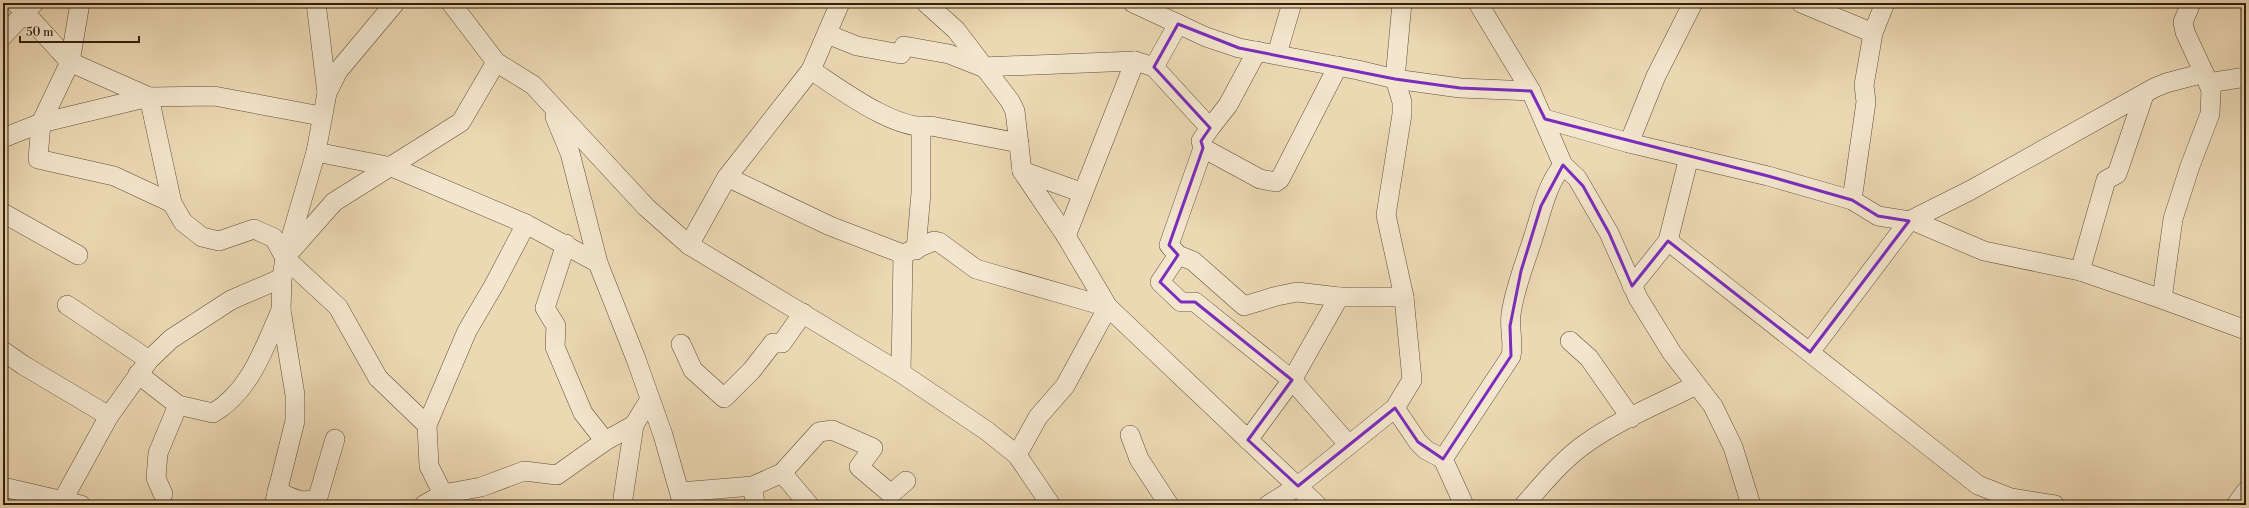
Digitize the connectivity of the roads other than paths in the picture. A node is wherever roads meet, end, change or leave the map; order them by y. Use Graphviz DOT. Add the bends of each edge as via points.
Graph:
graph roads {
  1 [pos="80,3"];
  2 [pos="316,3"];
  3 [pos="395,3"];
  4 [pos="450,3"];
  5 [pos="840,3"];
  6 [pos="926,3"];
  7 [pos="1133,3"];
  8 [pos="1292,3"];
  9 [pos="1402,3"];
  10 [pos="1478,3"];
  11 [pos="1693,3"];
  12 [pos="1801,3"];
  13 [pos="1885,3"];
  14 [pos="2191,3"];
  15 [pos="25,6"];
  16 [pos="1178,24"];
  17 [pos="1873,33"];
  18 [pos="827,34"];
  19 [pos="3,36"];
  20 [pos="1257,51"];
  21 [pos="1277,54"];
  22 [pos="1136,61"];
  23 [pos="70,62"];
  24 [pos="496,62"];
  25 [pos="1154,66"];
  26 [pos="1338,66"];
  27 [pos="982,67"];
  28 [pos="811,70"];
  29 [pos="2246,77"];
  30 [pos="2206,78"];
  31 [pos="1395,79"];
  32 [pos="1531,91"];
  33 [pos="327,93"];
  34 [pos="2144,95"];
  35 [pos="149,97"];
  36 [pos="549,103"];
  37 [pos="322,116"];
  38 [pos="1544,119"];
  39 [pos="41,123"];
  40 [pos="921,128"];
  41 [pos="1210,128"];
  42 [pos="3,138"];
  43 [pos="1019,143"];
  44 [pos="1629,143"];
  45 [pos="1203,148"];
  46 [pos="316,152"];
  47 [pos="1689,157"];
  48 [pos="1563,165"];
  49 [pos="392,167"];
  50 [pos="1022,171"];
  51 [pos="727,177"];
  52 [pos="1083,193"];
  53 [pos="1852,200"];
  54 [pos="172,203"];
  55 [pos="3,213"];
  56 [pos="1909,221"];
  57 [pos="526,224"];
  58 [pos="1066,236"];
  59 [pos="1668,240"];
  60 [pos="566,244"];
  61 [pos="689,245"];
  62 [pos="910,252"];
  63 [pos="1178,255"];
  64 [pos="78,256"];
  65 [pos="285,258"];
  66 [pos="598,263"];
  67 [pos="2080,272"];
  68 [pos="282,278"];
  69 [pos="1632,286"];
  70 [pos="1340,297"];
  71 [pos="1404,297"];
  72 [pos="2162,299"];
  73 [pos="66,304"];
  74 [pos="1108,307"];
  75 [pos="281,310"];
  76 [pos="803,313"];
  77 [pos="2246,330"];
  78 [pos="1570,341"];
  79 [pos="681,344"];
  80 [pos="3,351"];
  81 [pos="1810,352"];
  82 [pos="143,367"];
  83 [pos="901,373"];
  84 [pos="1292,380"];
  85 [pos="1696,385"];
  86 [pos="650,399"];
  87 [pos="178,404"];
  88 [pos="1395,408"];
  89 [pos="109,416"];
  90 [pos="1631,418"];
  91 [pos="427,425"];
  92 [pos="634,425"];
  93 [pos="1130,435"];
  94 [pos="335,439"];
  95 [pos="1248,440"];
  96 [pos="606,441"];
  97 [pos="1348,444"];
  98 [pos="1017,455"];
  99 [pos="1443,459"];
  100 [pos="782,473"];
  101 [pos="906,481"];
  102 [pos="754,486"];
  103 [pos="1298,486"];
  104 [pos="3,487"];
  105 [pos="2246,491"];
  106 [pos="163,494"];
  107 [pos="275,498"];
  108 [pos="682,498"];
  109 [pos="448,500"];
  110 [pos="62,502"];
  111 [pos="81,505"];
  112 [pos="424,505"];
  113 [pos="622,505"];
  114 [pos="755,505"];
  115 [pos="809,505"];
  116 [pos="1051,505"];
  117 [pos="1169,505"];
  118 [pos="1268,505"];
  119 [pos="1318,505"];
  120 [pos="1464,505"];
  121 [pos="1524,505"];
  122 [pos="1751,505"];
  123 [pos="2055,505"];
  124 [pos="2236,505"];
  1 -- 23 [label="street"];
  2 -- 33 [label="street"];
  3 -- 33 [label="street" via="338,71"];
  4 -- 24 [label="street"];
  5 -- 18 [label="street"];
  6 -- 27 [label="street" via="956,30"];
  7 -- 16 [label="street"];
  8 -- 21 [label="street"];
  9 -- 31 [label="street"];
  10 -- 32 [label="street"];
  11 -- 44 [label="street" via="1656,76"];
  12 -- 17 [label="street"];
  13 -- 17 [label="street"];
  14 -- 30 [label="street" via="2183,22"];
  15 -- 19 [label="street"];
  15 -- 23 [label="street"];
  16 -- 20 [label="street" via="1222,43"];
  16 -- 25 [label="street"];
  17 -- 53 [label="street" via="1864,85 1866,102"];
  18 -- 27 [label="street" via="857,46 901,54 904,46 949,54"];
  18 -- 28 [label="street"];
  20 -- 21 [label="street"];
  20 -- 41 [label="street" via="1228,105"];
  21 -- 26 [label="street"];
  22 -- 25 [label="street"];
  22 -- 27 [label="street"];
  22 -- 52 [label="street"];
  23 -- 35 [label="street"];
  23 -- 39 [label="street"];
  24 -- 36 [label="street" via="533,85"];
  24 -- 49 [label="street" via="461,122"];
  25 -- 41 [label="street"];
  26 -- 31 [label="street"];
  26 -- 45 [label="street" via="1280,180 1276,182 1260,179"];
  27 -- 43 [label="street" via="1015,111"];
  28 -- 40 [label="street" via="869,109"];
  28 -- 51 [label="street"];
  29 -- 30 [label="street"];
  30 -- 34 [label="street" via="2166,83"];
  30 -- 72 [label="street" via="2211,90 2210,114 2173,219"];
  31 -- 32 [label="street" via="1460,88"];
  31 -- 71 [label="street" via="1402,102 1402,114 1386,215"];
  32 -- 38 [label="street"];
  33 -- 37 [label="street"];
  34 -- 56 [label="street" via="1964,194"];
  34 -- 67 [label="street" via="2118,174 2106,180"];
  35 -- 37 [label="street" via="214,96"];
  35 -- 39 [label="street"];
  35 -- 54 [label="street"];
  36 -- 61 [label="street" via="646,207"];
  36 -- 66 [label="street" via="570,153"];
  37 -- 46 [label="street"];
  38 -- 44 [label="street"];
  38 -- 48 [label="street"];
  39 -- 42 [label="street"];
  39 -- 54 [label="street" via="38,159 114,176"];
  40 -- 43 [label="street" via="932,126"];
  40 -- 62 [label="street" via="921,192"];
  41 -- 45 [label="street" via="1201,141"];
  43 -- 50 [label="street"];
  44 -- 47 [label="street"];
  45 -- 63 [label="street" via="1169,246"];
  46 -- 49 [label="street"];
  46 -- 65 [label="street"];
  47 -- 53 [label="street"];
  47 -- 59 [label="street"];
  48 -- 69 [label="street" via="1583,186 1609,233"];
  48 -- 99 [label="street" via="1541,206 1535,233 1521,271 1510,326 1512,356"];
  49 -- 57 [label="street"];
  49 -- 65 [label="street" via="334,202"];
  50 -- 52 [label="street"];
  50 -- 58 [label="street"];
  51 -- 61 [label="street"];
  51 -- 62 [label="street" via="830,226"];
  52 -- 58 [label="street"];
  53 -- 56 [label="street" via="1878,216"];
  54 -- 65 [label="street" via="183,222 202,237 219,241 254,229 274,238"];
  55 -- 64 [label="street"];
  56 -- 67 [label="street" via="1984,251"];
  56 -- 81 [label="street"];
  57 -- 60 [label="street"];
  57 -- 91 [label="street" via="467,331"];
  58 -- 74 [label="street"];
  59 -- 69 [label="street"];
  59 -- 81 [label="street"];
  60 -- 66 [label="street"];
  60 -- 96 [label="street" via="545,308 556,326 555,347 583,413"];
  61 -- 76 [label="street"];
  62 -- 74 [label="street" via="934,241 939,242 976,269"];
  62 -- 83 [label="street"];
  63 -- 70 [label="street" via="1192,261 1244,306 1297,292"];
  63 -- 84 [label="street" via="1160,282 1181,302 1195,302"];
  65 -- 68 [label="street"];
  65 -- 91 [label="street" via="338,307 378,378"];
  66 -- 86 [label="street"];
  67 -- 72 [label="street"];
  68 -- 75 [label="street"];
  68 -- 82 [label="street" via="231,300 171,339"];
  69 -- 85 [label="street" via="1672,353"];
  70 -- 71 [label="street"];
  70 -- 84 [label="street"];
  71 -- 88 [label="street" via="1412,380"];
  72 -- 77 [label="street"];
  73 -- 82 [label="street"];
  74 -- 95 [label="street"];
  74 -- 98 [label="street" via="1065,386 1038,417"];
  75 -- 87 [label="street" via="255,368 244,385 217,411 207,413"];
  75 -- 107 [label="street" via="295,395 295,422"];
  76 -- 79 [label="street" via="782,343 773,343 752,370 724,398 693,370"];
  76 -- 83 [label="street" via="871,357"];
  78 -- 90 [label="street" via="1588,358"];
  80 -- 89 [label="street"];
  81 -- 123 [label="street" via="1978,485 2011,498"];
  82 -- 87 [label="street"];
  82 -- 89 [label="street"];
  83 -- 98 [label="street" via="987,431"];
  84 -- 95 [label="street"];
  84 -- 97 [label="street"];
  85 -- 90 [label="street"];
  85 -- 122 [label="street" via="1713,406 1733,447"];
  86 -- 92 [label="street"];
  86 -- 108 [label="street"];
  87 -- 106 [label="street" via="158,453 156,478"];
  88 -- 97 [label="street"];
  88 -- 99 [label="street" via="1418,442 1426,450"];
  89 -- 110 [label="street"];
  90 -- 121 [label="street" via="1584,445 1565,461"];
  91 -- 109 [label="street" via="429,466"];
  92 -- 96 [label="street"];
  92 -- 113 [label="street"];
  93 -- 117 [label="street" via="1139,459"];
  94 -- 107 [label="street" via="318,497 301,501"];
  95 -- 103 [label="street"];
  96 -- 109 [label="street" via="557,475 524,470"];
  97 -- 103 [label="street"];
  98 -- 116 [label="street"];
  99 -- 120 [label="street"];
  100 -- 101 [label="street" via="819,432 832,430 872,448 859,467 891,494"];
  100 -- 102 [label="street"];
  100 -- 115 [label="street"];
  102 -- 108 [label="street"];
  102 -- 114 [label="street"];
  103 -- 118 [label="street"];
  103 -- 119 [label="street"];
  104 -- 110 [label="street"];
  105 -- 124 [label="street"];
  109 -- 112 [label="street"];
  110 -- 111 [label="street"];
}
